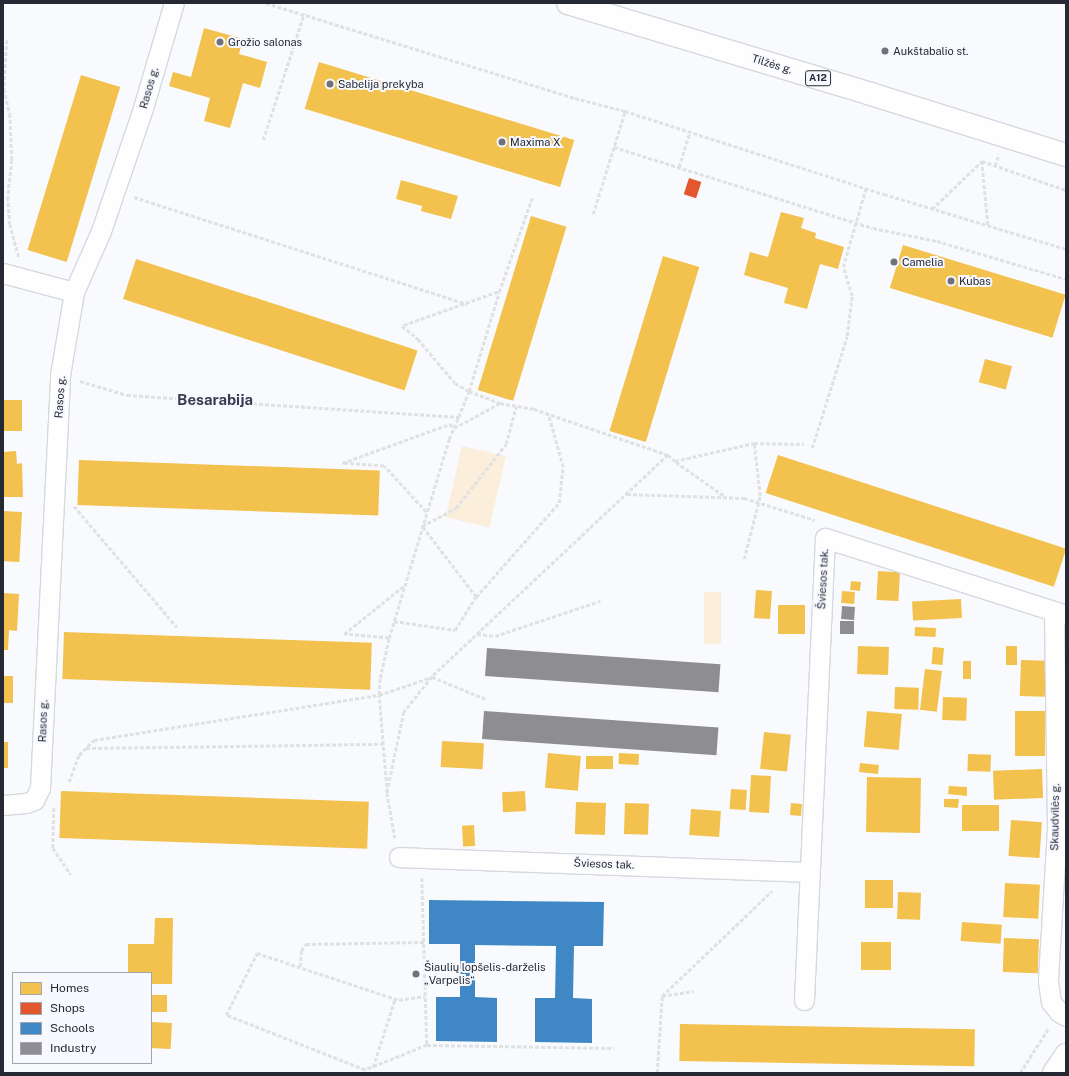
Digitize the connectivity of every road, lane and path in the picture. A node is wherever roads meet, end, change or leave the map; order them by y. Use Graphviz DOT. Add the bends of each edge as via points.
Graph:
graph roads {
  1 [pos="174,3"];
  2 [pos="266,3"];
  3 [pos="568,3"];
  4 [pos="271,4"];
  5 [pos="304,14"];
  6 [pos="7,40"];
  7 [pos="625,111"];
  8 [pos="690,132"];
  9 [pos="263,140"];
  10 [pos="614,147"];
  11 [pos="1066,155"];
  12 [pos="982,161"];
  13 [pos="679,168"];
  14 [pos="866,188"];
  15 [pos="1066,190"];
  16 [pos="115,191"];
  17 [pos="532,198"];
  18 [pos="932,209"];
  19 [pos="593,214"];
  20 [pos="856,222"];
  21 [pos="988,225"];
  22 [pos="1066,249"];
  23 [pos="3,273"];
  24 [pos="1066,279"];
  25 [pos="29,281"];
  26 [pos="74,292"];
  27 [pos="499,292"];
  28 [pos="467,304"];
  29 [pos="60,375"];
  30 [pos="469,391"];
  31 [pos="500,403"];
  32 [pos="516,406"];
  33 [pos="548,414"];
  34 [pos="459,417"];
  35 [pos="454,428"];
  36 [pos="754,443"];
  37 [pos="804,444"];
  38 [pos="812,448"];
  39 [pos="668,455"];
  40 [pos="675,461"];
  41 [pos="55,483"];
  42 [pos="627,494"];
  43 [pos="727,497"];
  44 [pos="757,502"];
  45 [pos="426,512"];
  46 [pos="422,526"];
  47 [pos="825,538"];
  48 [pos="744,560"];
  49 [pos="406,585"];
  50 [pos="476,597"];
  51 [pos="600,601"];
  52 [pos="1060,613"];
  53 [pos="394,621"];
  54 [pos="177,627"];
  55 [pos="477,634"];
  56 [pos="389,638"];
  57 [pos="432,677"];
  58 [pos="379,695"];
  59 [pos="486,699"];
  60 [pos="383,744"];
  61 [pos="86,748"];
  62 [pos="69,782"];
  63 [pos="387,793"];
  64 [pos="54,801"];
  65 [pos="3,804"];
  66 [pos="399,857"];
  67 [pos="421,858"];
  68 [pos="801,871"];
  69 [pos="71,875"];
  70 [pos="424,942"];
  71 [pos="300,967"];
  72 [pos="694,991"];
  73 [pos="425,996"];
  74 [pos="662,996"];
  75 [pos="395,999"];
  76 [pos="804,1000"];
  77 [pos="1062,1014"];
  78 [pos="427,1045"];
  79 [pos="614,1048"];
  80 [pos="1066,1055"];
  81 [pos="373,1067"];
  82 [pos="657,1073"];
  83 [pos="1020,1073"];
  84 [pos="1054,1073"];
  1 -- 16 [label="street, Rasos g."];
  2 -- 4 [label="path"];
  3 -- 11 [label="main road, Tilžės g. / A12"];
  4 -- 5 [label="path"];
  5 -- 7 [label="path" via="567,96"];
  5 -- 9 [label="path"];
  6 -- 25 [label="path" via="4,89 10,114 12,160 8,204 10,224 21,267"];
  7 -- 8 [label="path"];
  7 -- 10 [label="path"];
  8 -- 13 [label="path"];
  8 -- 14 [label="path"];
  10 -- 13 [label="path"];
  10 -- 19 [label="path"];
  12 -- 15 [label="path"];
  12 -- 18 [label="path"];
  12 -- 21 [label="path"];
  13 -- 20 [label="path"];
  14 -- 18 [label="path"];
  14 -- 20 [label="path"];
  16 -- 26 [label="street, Rasos g." via="101,231"];
  16 -- 28 [label="path"];
  17 -- 27 [label="path"];
  18 -- 21 [label="path"];
  20 -- 24 [label="path" via="937,241"];
  20 -- 38 [label="path" via="843,267 852,296 847,336"];
  21 -- 22 [label="path"];
  23 -- 25 [label="street"];
  25 -- 26 [label="street"];
  26 -- 29 [label="street, Rasos g."];
  27 -- 28 [label="path"];
  27 -- 30 [label="path"];
  28 -- 30 [label="path" via="402,326 418,339 455,382"];
  29 -- 34 [label="path" via="127,395"];
  29 -- 41 [label="street, Rasos g."];
  30 -- 31 [label="path"];
  30 -- 34 [label="path"];
  31 -- 32 [label="path"];
  31 -- 35 [label="path"];
  32 -- 33 [label="path"];
  32 -- 46 [label="path" via="506,444 456,508"];
  33 -- 39 [label="path"];
  33 -- 50 [label="path" via="563,467 559,503"];
  34 -- 35 [label="path"];
  35 -- 45 [label="path"];
  35 -- 45 [label="path" via="450,424 342,463 384,466"];
  36 -- 37 [label="path"];
  36 -- 40 [label="path"];
  36 -- 44 [label="path" via="760,496"];
  39 -- 40 [label="path"];
  39 -- 42 [label="path"];
  40 -- 43 [label="path"];
  41 -- 54 [label="path"];
  41 -- 65 [label="street, Rasos g." via="40,788 34,800"];
  42 -- 43 [label="path"];
  42 -- 55 [label="path"];
  43 -- 44 [label="path"];
  44 -- 47 [label="path" via="815,521"];
  44 -- 48 [label="path"];
  45 -- 46 [label="path"];
  46 -- 49 [label="path"];
  46 -- 50 [label="path"];
  47 -- 52 [label="street, Šviesos tak."];
  47 -- 68 [label="street, Šviesos tak."];
  49 -- 53 [label="path"];
  49 -- 56 [label="path" via="344,634"];
  50 -- 53 [label="path" via="455,630"];
  51 -- 55 [label="path" via="495,636"];
  52 -- 77 [label="street, Skaudvilės g." via="1057,828 1048,981 1051,1002"];
  53 -- 56 [label="path"];
  55 -- 57 [label="path"];
  56 -- 58 [label="path"];
  57 -- 58 [label="path"];
  57 -- 59 [label="path"];
  57 -- 63 [label="path" via="404,712"];
  58 -- 60 [label="path"];
  58 -- 61 [label="path" via="94,740"];
  60 -- 61 [label="path"];
  60 -- 63 [label="path"];
  61 -- 62 [label="path" via="79,755"];
  63 -- 66 [label="path"];
  64 -- 69 [label="path" via="53,848"];
  66 -- 67 [label="street, Šviesos tak."];
  67 -- 68 [label="street, Šviesos tak."];
  67 -- 70 [label="path"];
  68 -- 74 [label="path"];
  68 -- 76 [label="street, Šviesos tak."];
  70 -- 71 [label="path" via="306,944 301,951"];
  70 -- 73 [label="path"];
  71 -- 75 [label="path"];
  71 -- 81 [label="path" via="257,953 226,1016 365,1070"];
  72 -- 74 [label="path"];
  73 -- 75 [label="path"];
  73 -- 78 [label="path"];
  74 -- 82 [label="path"];
  75 -- 81 [label="path"];
  77 -- 83 [label="path"];
  78 -- 79 [label="path"];
  78 -- 81 [label="path"];
  80 -- 84 [label="main road"];
}
